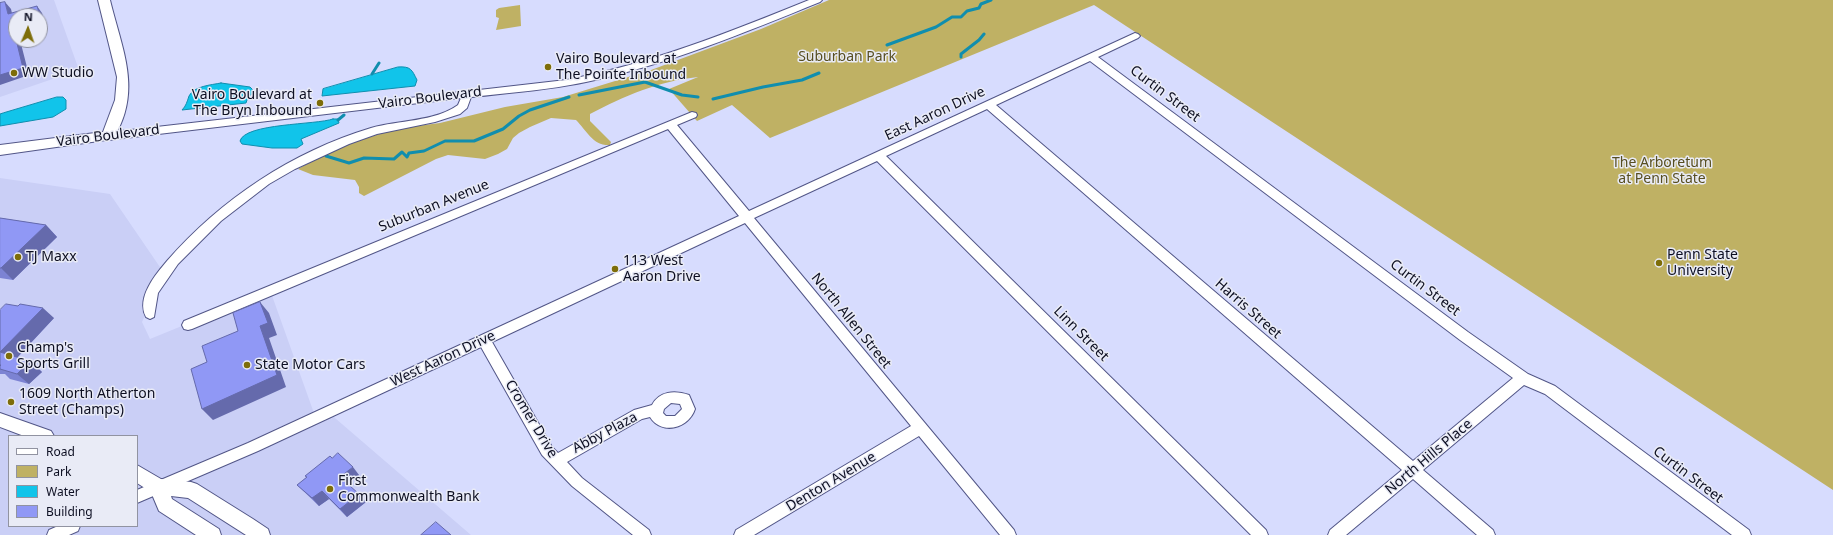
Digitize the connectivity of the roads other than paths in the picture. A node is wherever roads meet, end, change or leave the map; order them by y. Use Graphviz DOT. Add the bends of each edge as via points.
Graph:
graph roads {
  1 [pos="104,0"];
  2 [pos="817,0"];
  3 [pos="1135,36"];
  4 [pos="1092,57"];
  5 [pos="467,94"];
  6 [pos="989,106"];
  7 [pos="692,115"];
  8 [pos="671,124"];
  9 [pos="108,136"];
  10 [pos="31,145"];
  11 [pos="0,150"];
  12 [pos="0,156"];
  13 [pos="879,156"];
  14 [pos="747,217"];
  15 [pos="150,314"];
  16 [pos="188,325"];
  17 [pos="484,340"];
  18 [pos="1523,378"];
  19 [pos="656,410"];
  20 [pos="0,420"];
  21 [pos="920,428"];
  22 [pos="42,435"];
  23 [pos="556,461"];
  24 [pos="1414,471"];
  25 [pos="138,474"];
  26 [pos="158,487"];
  27 [pos="138,496"];
  28 [pos="72,527"];
  29 [pos="54,535"];
  30 [pos="212,535"];
  31 [pos="261,535"];
  32 [pos="644,535"];
  33 [pos="741,535"];
  34 [pos="1008,535"];
  35 [pos="1261,535"];
  36 [pos="1335,535"];
  37 [pos="1488,535"];
  38 [pos="1744,535"];
  1 -- 9 [label="main road" via="124,77 118,116"];
  2 -- 5 [label="street, Vairo Boulevard" via="620,72 566,83"];
  3 -- 4 [label="street, East Aaron Drive"];
  4 -- 6 [label="street, East Aaron Drive"];
  4 -- 18 [label="street, Curtin Street"];
  5 -- 9 [label="street, Vairo Boulevard"];
  5 -- 15 [label="street" via="462,107 452,114 376,130 333,145 242,196 203,230 164,273 150,298"];
  6 -- 13 [label="street, East Aaron Drive"];
  6 -- 24 [label="street, Harris Street"];
  7 -- 8 [label="street, Suburban Avenue"];
  8 -- 14 [label="street, North Allen Street"];
  8 -- 16 [label="street, Suburban Avenue"];
  9 -- 10 [label="main road, Vairo Boulevard"];
  10 -- 11 [label="main road, Vairo Boulevard"];
  10 -- 12 [label="main road, Vairo Boulevard"];
  13 -- 14 [label="street, East Aaron Drive"];
  13 -- 35 [label="street, Linn Street"];
  14 -- 17 [label="street, West Aaron Drive"];
  14 -- 21 [label="street, North Allen Street"];
  17 -- 23 [label="street, Cromer Drive" via="524,412"];
  17 -- 26 [label="street, West Aaron Drive" via="254,447"];
  18 -- 24 [label="street, North Hills Place"];
  18 -- 38 [label="street, Curtin Street" via="1550,390"];
  19 -- 23 [label="street, Abby Plaza" via="639,414"];
  20 -- 22 [label="main road"];
  21 -- 33 [label="street, Denton Avenue"];
  21 -- 34 [label="street, North Allen Street"];
  23 -- 32 [label="street, Cromer Drive" via="576,482"];
  24 -- 36 [label="street, North Hills Place"];
  24 -- 37 [label="street, Harris Street"];
  25 -- 26 [label="main road"];
  26 -- 27 [label="street, West Aaron Drive"];
  26 -- 30 [label="main road" via="165,505"];
  26 -- 31 [label="main road" via="191,490"];
  28 -- 29 [label="street"];
}
